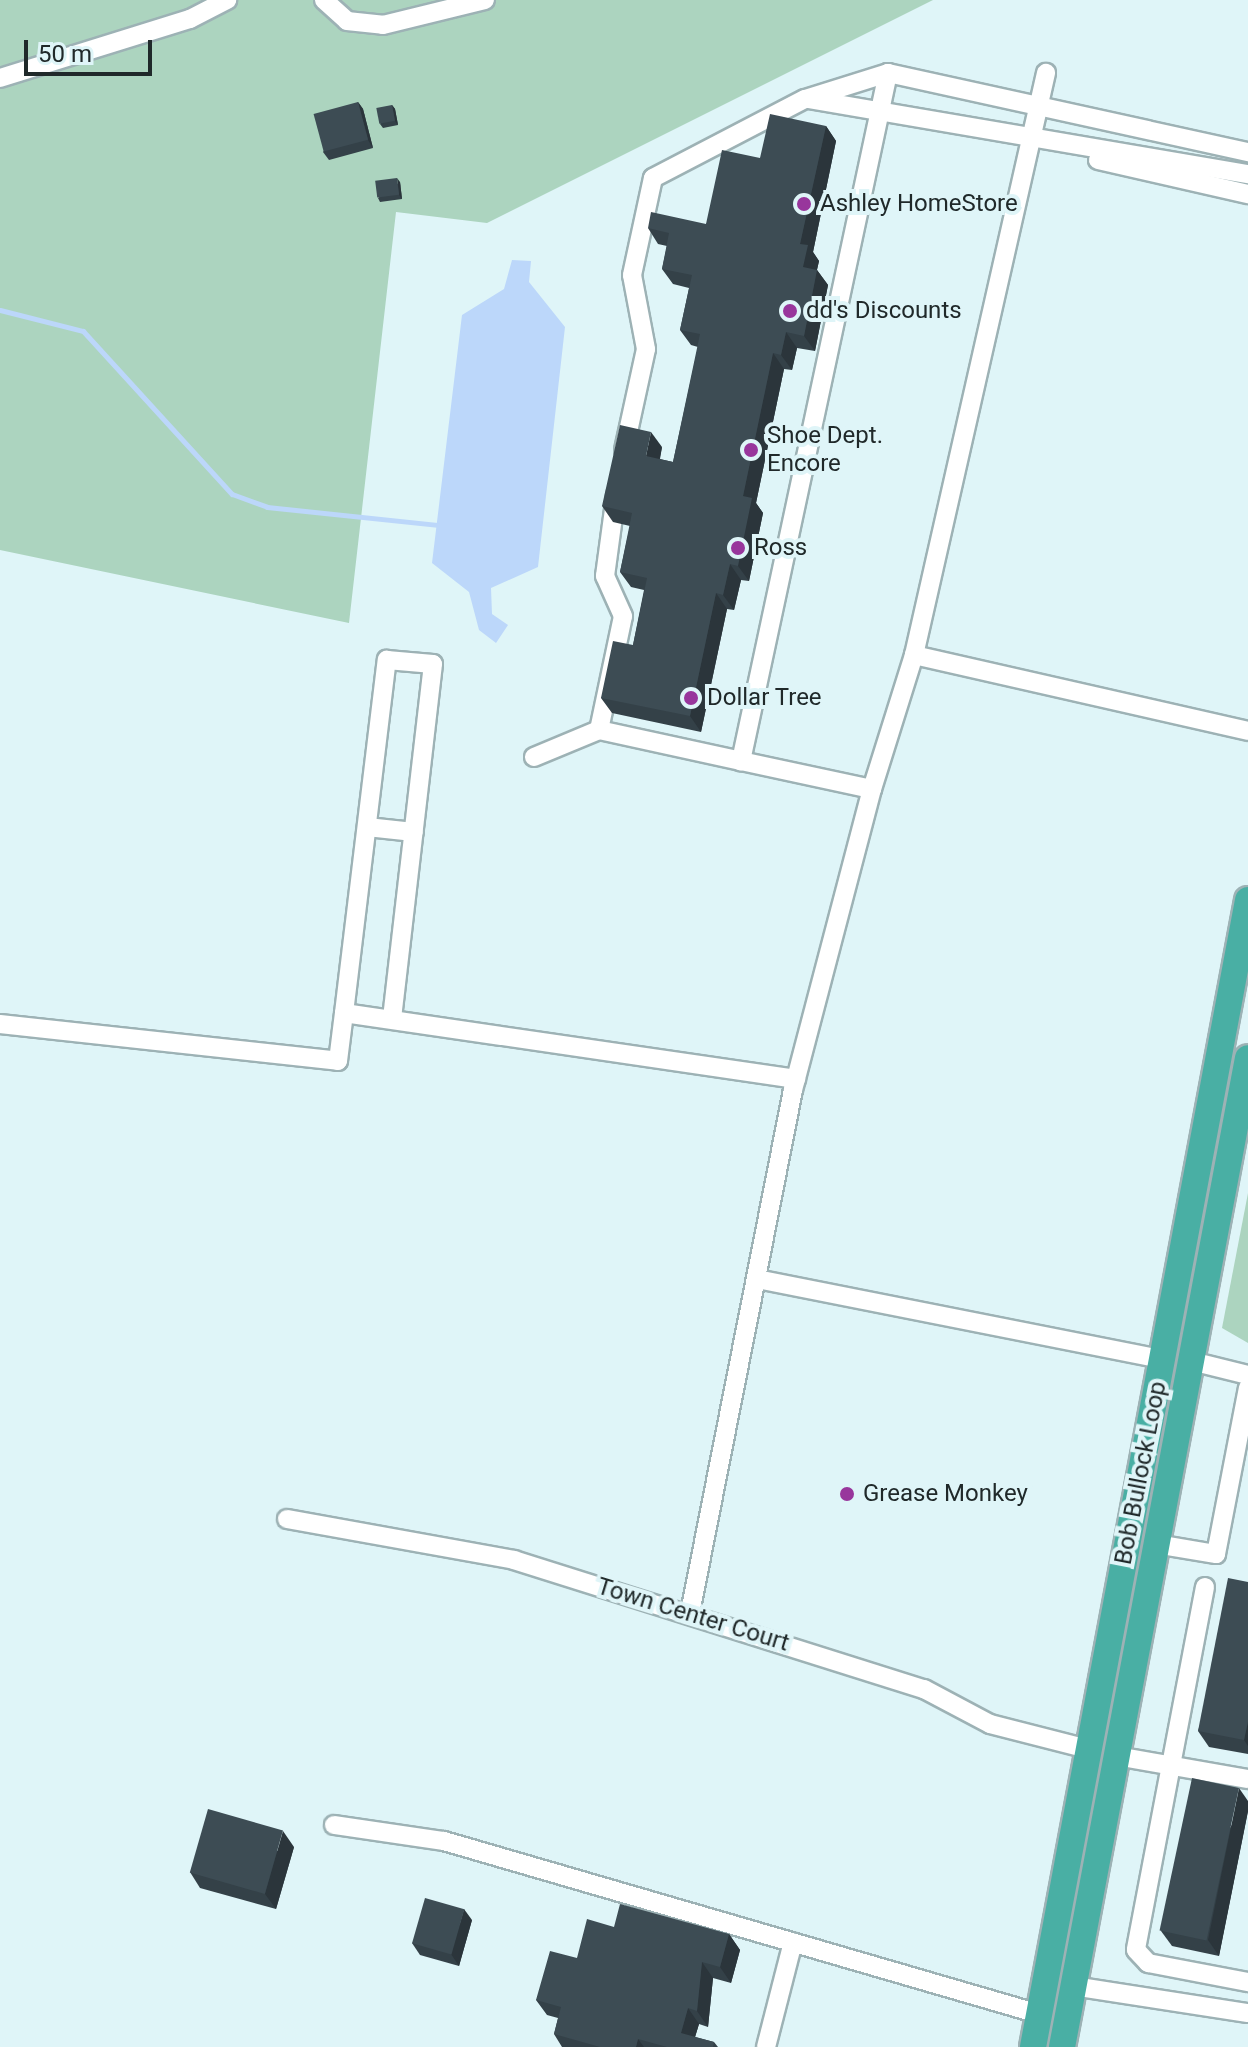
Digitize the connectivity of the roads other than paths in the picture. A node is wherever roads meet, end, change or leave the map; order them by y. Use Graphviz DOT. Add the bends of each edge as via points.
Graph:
graph roads {
  1 [pos="227,0"];
  2 [pos="324,0"];
  3 [pos="485,0"];
  4 [pos="888,73"];
  5 [pos="1046,73"];
  6 [pos="0,78"];
  7 [pos="805,99"];
  8 [pos="1038,104"];
  9 [pos="879,114"];
  10 [pos="1030,140"];
  11 [pos="1248,152"];
  12 [pos="1248,174"];
  13 [pos="1248,194"];
  14 [pos="914,655"];
  15 [pos="599,730"];
  16 [pos="1248,731"];
  17 [pos="534,757"];
  18 [pos="741,761"];
  19 [pos="872,789"];
  20 [pos="367,827"];
  21 [pos="414,832"];
  22 [pos="1248,900"];
  23 [pos="344,1013"];
  24 [pos="392,1018"];
  25 [pos="0,1024"];
  26 [pos="1248,1058"];
  27 [pos="796,1079"];
  28 [pos="1192,1202"];
  29 [pos="757,1279"];
  30 [pos="1162,1359"];
  31 [pos="1191,1361"];
  32 [pos="1248,1375"];
  33 [pos="1248,1388"];
  34 [pos="1165,1498"];
  35 [pos="287,1519"];
  36 [pos="1156,1544"];
  37 [pos="1205,1587"];
  38 [pos="690,1613"];
  39 [pos="1088,1749"];
  40 [pos="1116,1756"];
  41 [pos="1172,1766"];
  42 [pos="1248,1779"];
  43 [pos="334,1825"];
  44 [pos="1068,1861"];
  45 [pos="793,1942"];
  46 [pos="1248,1982"];
  47 [pos="1073,1986"];
  48 [pos="1248,2013"];
  49 [pos="1039,2014"];
  50 [pos="766,2047"];
  51 [pos="1033,2047"];
  52 [pos="1047,2047"];
  53 [pos="1062,2047"];
  1 -- 6 [label="street" via="190,19"];
  2 -- 3 [label="street" via="347,21 383,25"];
  4 -- 7 [label="street"];
  4 -- 8 [label="street"];
  4 -- 9 [label="street"];
  5 -- 8 [label="street"];
  7 -- 9 [label="street"];
  7 -- 15 [label="street" via="653,178 632,275 646,349 605,576 623,616"];
  8 -- 10 [label="street"];
  8 -- 11 [label="street"];
  9 -- 10 [label="street" via="912,112"];
  9 -- 18 [label="street"];
  10 -- 12 [label="street"];
  10 -- 13 [label="street"];
  10 -- 14 [label="street"];
  14 -- 16 [label="street"];
  14 -- 19 [label="street"];
  15 -- 17 [label="street"];
  15 -- 18 [label="street"];
  18 -- 19 [label="street"];
  19 -- 27 [label="street"];
  20 -- 21 [label="street"];
  20 -- 21 [label="street" via="387,660 433,664"];
  20 -- 23 [label="street"];
  21 -- 24 [label="street"];
  22 -- 28 [label="highway, Bob Bullock Loop"];
  23 -- 24 [label="street"];
  23 -- 25 [label="street" via="338,1061"];
  24 -- 27 [label="street"];
  26 -- 31 [label="highway, Bob Bullock Loop"];
  27 -- 29 [label="street"];
  28 -- 30 [label="highway, Bob Bullock Loop"];
  28 -- 31 [label="highway" via="1181,1341"];
  29 -- 30 [label="street"];
  29 -- 38 [label="street"];
  30 -- 34 [label="highway" via="1173,1381 1160,1459"];
  30 -- 39 [label="highway, Bob Bullock Loop"];
  31 -- 32 [label="street"];
  31 -- 34 [label="highway, Bob Bullock Loop"];
  33 -- 36 [label="street" via="1216,1554"];
  34 -- 36 [label="highway, Bob Bullock Loop"];
  35 -- 38 [label="street, Town Center Court" via="514,1560"];
  36 -- 40 [label="highway, Bob Bullock Loop"];
  37 -- 41 [label="street"];
  38 -- 39 [label="street, Town Center Court" via="924,1689 990,1724"];
  39 -- 44 [label="highway, Bob Bullock Loop"];
  40 -- 41 [label="street"];
  40 -- 47 [label="highway, Bob Bullock Loop"];
  41 -- 42 [label="street"];
  41 -- 46 [label="street" via="1136,1950 1148,1963"];
  43 -- 45 [label="street" via="444,1841"];
  44 -- 49 [label="highway, Bob Bullock Loop"];
  44 -- 52 [label="highway" via="1063,1956"];
  45 -- 49 [label="street"];
  45 -- 50 [label="street"];
  47 -- 48 [label="street"];
  47 -- 53 [label="highway, Bob Bullock Loop"];
  49 -- 51 [label="highway, Bob Bullock Loop"];
}
